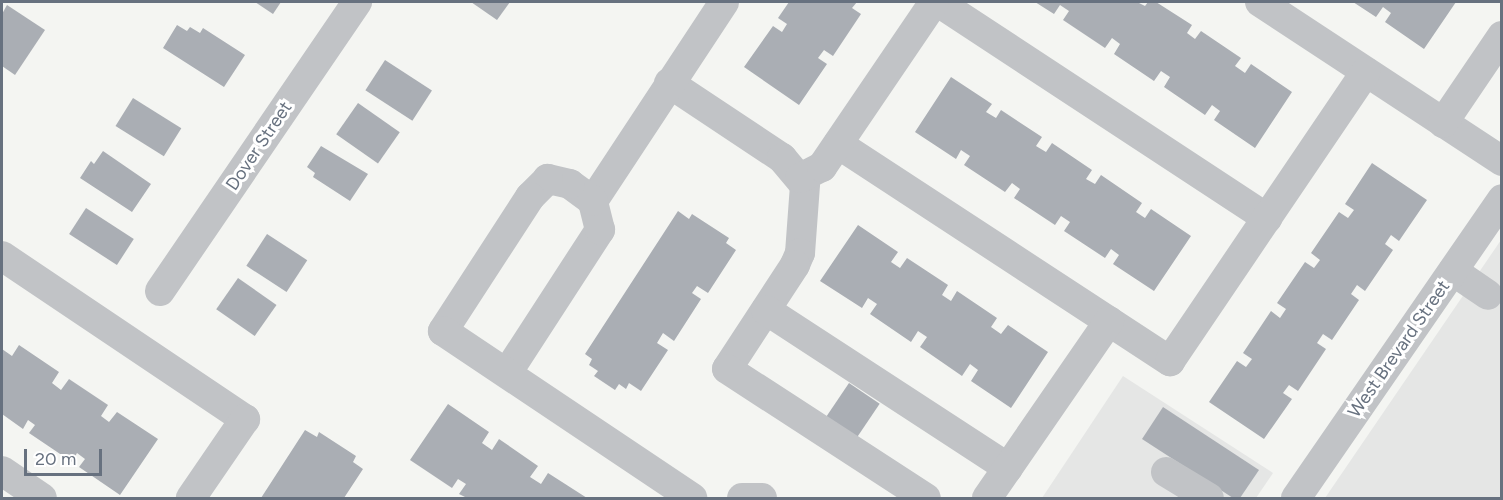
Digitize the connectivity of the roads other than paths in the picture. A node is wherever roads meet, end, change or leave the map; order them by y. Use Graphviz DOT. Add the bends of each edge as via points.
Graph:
graph roads {
  1 [pos="357,2"];
  2 [pos="724,2"];
  3 [pos="936,2"];
  4 [pos="1260,2"];
  5 [pos="1502,36"];
  6 [pos="1366,72"];
  7 [pos="669,83"];
  8 [pos="1443,123"];
  9 [pos="838,144"];
  10 [pos="1502,161"];
  11 [pos="800,178"];
  12 [pos="1502,199"];
  13 [pos="593,201"];
  14 [pos="1267,218"];
  15 [pos="2,256"];
  16 [pos="1453,271"];
  17 [pos="160,291"];
  18 [pos="1488,295"];
  19 [pos="766,310"];
  20 [pos="1109,321"];
  21 [pos="507,373"];
  22 [pos="1008,468"];
  23 [pos="2,471"];
  24 [pos="1166,472"];
  25 [pos="42,498"];
  26 [pos="191,498"];
  27 [pos="692,498"];
  28 [pos="742,498"];
  29 [pos="762,498"];
  30 [pos="926,498"];
  31 [pos="987,498"];
  32 [pos="1209,498"];
  33 [pos="1296,498"];
  1 -- 17 [label="street, Dover Street"];
  2 -- 7 [label="street"];
  3 -- 9 [label="street"];
  3 -- 14 [label="street"];
  4 -- 6 [label="street"];
  5 -- 8 [label="street"];
  6 -- 8 [label="street"];
  6 -- 14 [label="street"];
  7 -- 11 [label="street" via="782,158"];
  7 -- 13 [label="street"];
  8 -- 10 [label="street"];
  9 -- 11 [label="street" via="822,167"];
  9 -- 20 [label="street"];
  11 -- 19 [label="street" via="804,185 800,253"];
  12 -- 16 [label="street, West Brevard Street"];
  13 -- 21 [label="street" via="600,230"];
  13 -- 21 [label="street" via="570,184 548,179 530,197 443,331"];
  14 -- 20 [label="street" via="1170,361"];
  15 -- 26 [label="street" via="245,419"];
  16 -- 18 [label="street"];
  16 -- 33 [label="street, West Brevard Street"];
  19 -- 22 [label="street"];
  19 -- 30 [label="street" via="727,369"];
  20 -- 22 [label="street"];
  21 -- 27 [label="street"];
  22 -- 31 [label="street"];
  23 -- 25 [label="street"];
  24 -- 32 [label="street"];
  28 -- 29 [label="street"];
}
